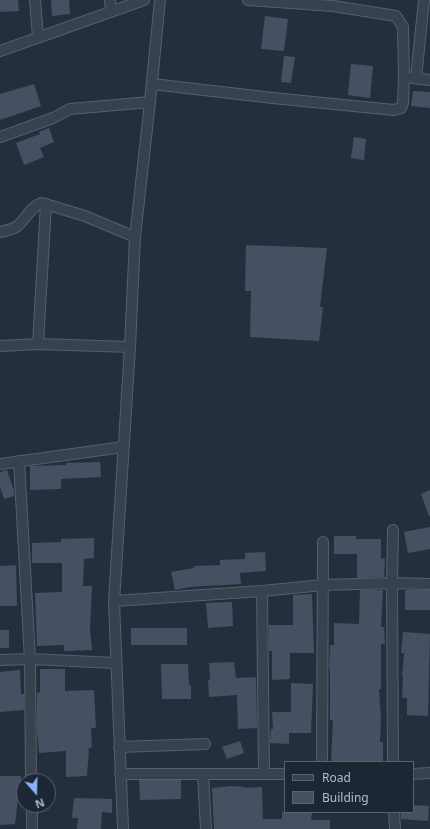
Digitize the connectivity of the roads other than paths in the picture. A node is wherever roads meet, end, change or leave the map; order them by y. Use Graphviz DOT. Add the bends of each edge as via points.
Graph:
graph roads {
  1 [pos="35,0"];
  2 [pos="110,0"];
  3 [pos="144,0"];
  4 [pos="160,0"];
  5 [pos="248,0"];
  6 [pos="424,0"];
  7 [pos="334,3"];
  8 [pos="111,12"];
  9 [pos="38,37"];
  10 [pos="0,51"];
  11 [pos="404,77"];
  12 [pos="416,78"];
  13 [pos="430,80"];
  14 [pos="152,84"];
  15 [pos="150,102"];
  16 [pos="0,137"];
  17 [pos="46,204"];
  18 [pos="0,232"];
  19 [pos="135,237"];
  20 [pos="38,344"];
  21 [pos="0,346"];
  22 [pos="130,347"];
  23 [pos="123,448"];
  24 [pos="19,462"];
  25 [pos="0,464"];
  26 [pos="393,530"];
  27 [pos="323,542"];
  28 [pos="392,584"];
  29 [pos="430,584"];
  30 [pos="323,585"];
  31 [pos="262,591"];
  32 [pos="114,601"];
  33 [pos="30,659"];
  34 [pos="0,660"];
  35 [pos="116,663"];
  36 [pos="205,744"];
  37 [pos="119,748"];
  38 [pos="322,761"];
  39 [pos="393,761"];
  40 [pos="31,773"];
  41 [pos="430,773"];
  42 [pos="120,774"];
  43 [pos="264,774"];
  44 [pos="284,774"];
  45 [pos="414,774"];
  46 [pos="203,775"];
  47 [pos="32,813"];
  48 [pos="394,813"];
  49 [pos="32,829"];
  50 [pos="123,829"];
  51 [pos="206,829"];
  52 [pos="395,829"];
  1 -- 9 [label="street"];
  2 -- 8 [label="street"];
  3 -- 8 [label="street"];
  4 -- 14 [label="street"];
  5 -- 7 [label="street"];
  6 -- 12 [label="street"];
  7 -- 11 [label="street" via="396,16 403,26"];
  8 -- 9 [label="street"];
  9 -- 10 [label="street"];
  11 -- 12 [label="street"];
  11 -- 14 [label="street" via="403,103 401,108 394,110"];
  12 -- 13 [label="street"];
  14 -- 15 [label="street"];
  15 -- 16 [label="street" via="70,109 53,118"];
  15 -- 19 [label="street"];
  17 -- 18 [label="street" via="38,204 17,226"];
  17 -- 19 [label="street" via="85,216"];
  17 -- 20 [label="street"];
  19 -- 22 [label="street"];
  20 -- 21 [label="street"];
  20 -- 22 [label="street"];
  22 -- 23 [label="street"];
  23 -- 24 [label="street"];
  23 -- 32 [label="street"];
  24 -- 25 [label="street"];
  24 -- 33 [label="street"];
  26 -- 28 [label="street"];
  27 -- 30 [label="street"];
  28 -- 29 [label="street"];
  28 -- 30 [label="street"];
  28 -- 39 [label="street"];
  30 -- 31 [label="street"];
  30 -- 38 [label="street"];
  31 -- 32 [label="street"];
  31 -- 43 [label="street"];
  32 -- 35 [label="street"];
  33 -- 34 [label="street"];
  33 -- 35 [label="street"];
  33 -- 40 [label="street"];
  35 -- 37 [label="street"];
  36 -- 37 [label="street"];
  37 -- 42 [label="street"];
  41 -- 45 [label="street"];
  42 -- 46 [label="street"];
  42 -- 50 [label="street"];
  43 -- 44 [label="street"];
  43 -- 46 [label="street"];
  46 -- 51 [label="street"];
  47 -- 49 [label="street"];
  48 -- 52 [label="street"];
}
